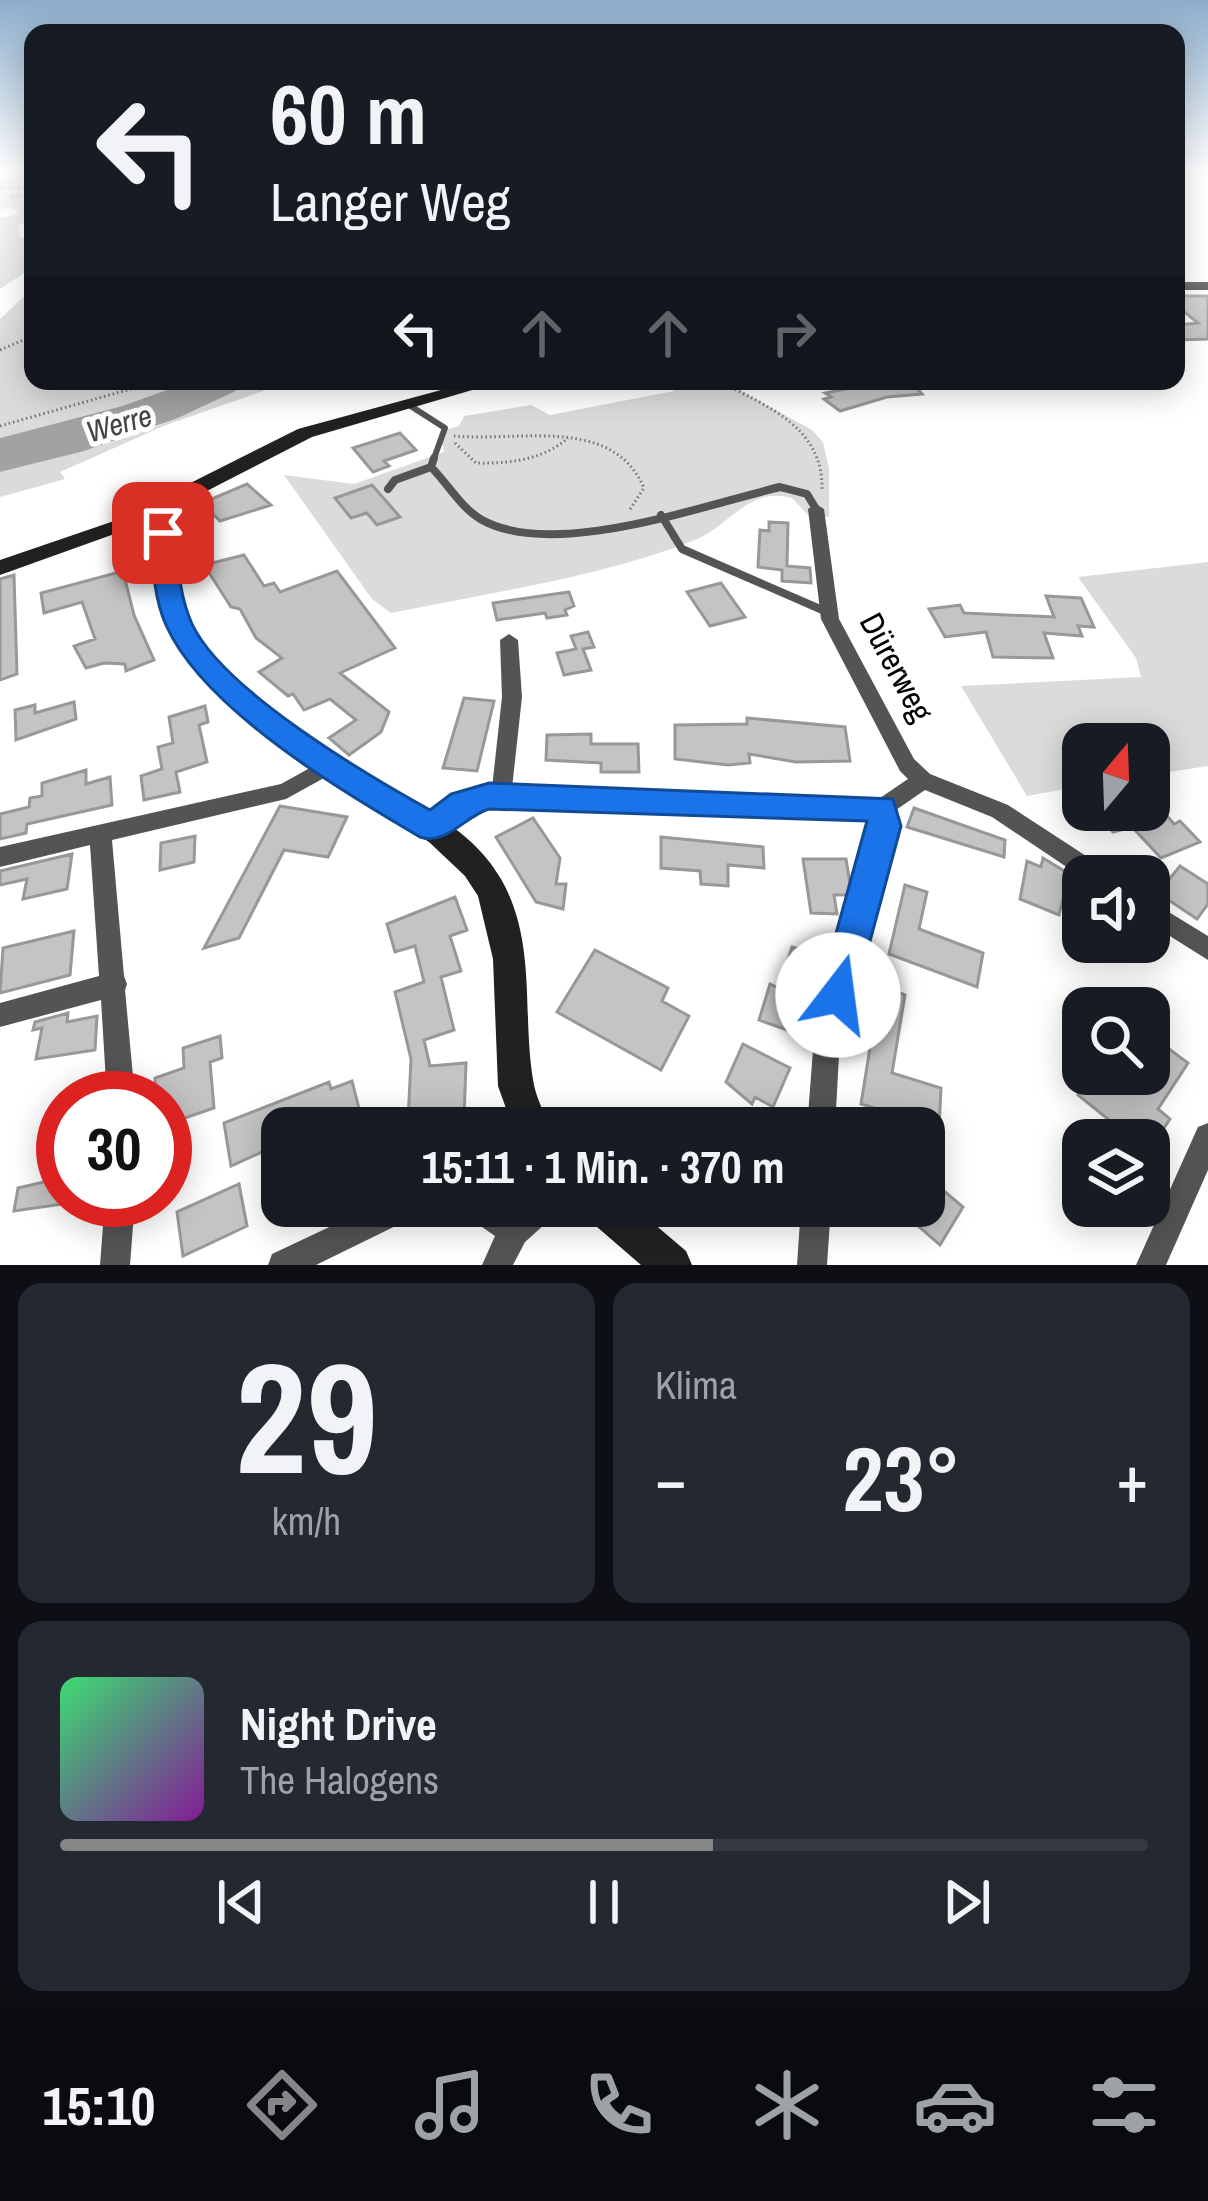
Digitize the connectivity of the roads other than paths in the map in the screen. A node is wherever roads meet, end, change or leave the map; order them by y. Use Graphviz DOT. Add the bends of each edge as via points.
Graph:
graph roads {
  1 [pos="462,390"];
  2 [pos="409,405"];
  3 [pos="431,467"];
  4 [pos="388,489"];
  5 [pos="816,509"];
  6 [pos="151,513"];
  7 [pos="661,515"];
  8 [pos="124,525"];
  9 [pos="161,554"];
  10 [pos="0,568"];
  11 [pos="827,611"];
  12 [pos="509,640"];
  13 [pos="326,767"];
  14 [pos="922,780"];
  15 [pos="501,797"];
  16 [pos="881,808"];
  17 [pos="432,827"];
  18 [pos="100,834"];
  19 [pos="1066,855"];
  20 [pos="0,857"];
  21 [pos="1170,924"];
  22 [pos="1208,949"];
  23 [pos="115,984"];
  24 [pos="0,1015"];
  25 [pos="120,1071"];
  26 [pos="524,1107"];
  27 [pos="822,1107"];
  28 [pos="1208,1137"];
  29 [pos="118,1227"];
  30 [pos="362,1227"];
  31 [pos="508,1227"];
  32 [pos="519,1227"];
  33 [pos="628,1227"];
  34 [pos="815,1227"];
  35 [pos="514,1231"];
  36 [pos="115,1265"];
  37 [pos="283,1265"];
  38 [pos="497,1265"];
  39 [pos="672,1265"];
  40 [pos="812,1265"];
  41 [pos="1151,1265"];
  1 -- 2 [label="street"];
  2 -- 3 [label="lane" via="440,422 445,434"];
  2 -- 6 [label="street" via="292,438"];
  3 -- 4 [label="lane"];
  3 -- 7 [label="lane" via="488,523 560,534"];
  5 -- 7 [label="lane" via="806,494 780,487"];
  5 -- 11 [label="street, Dürerweg"];
  6 -- 8 [label="street"];
  6 -- 9 [label="street" via="163,533"];
  7 -- 11 [label="lane" via="682,548"];
  8 -- 9 [label="street"];
  8 -- 10 [label="street"];
  9 -- 13 [label="street" via="179,624 202,662"];
  11 -- 14 [label="street, Dürerweg"];
  12 -- 15 [label="street"];
  13 -- 17 [label="street"];
  13 -- 18 [label="street" via="286,790"];
  14 -- 16 [label="street"];
  14 -- 19 [label="street" via="1000,811"];
  15 -- 16 [label="street"];
  15 -- 17 [label="street" via="463,804"];
  16 -- 27 [label="street" via="885,826 827,1037"];
  17 -- 26 [label="street" via="482,874 504,922"];
  18 -- 20 [label="street"];
  18 -- 23 [label="street"];
  21 -- 22 [label="street"];
  23 -- 24 [label="street"];
  23 -- 25 [label="street"];
  28 -- 41 [label="street"];
  29 -- 36 [label="street"];
  30 -- 37 [label="street"];
  31 -- 35 [label="street"];
  32 -- 35 [label="street"];
  33 -- 39 [label="street"];
  34 -- 40 [label="street"];
  35 -- 38 [label="street"];
}
